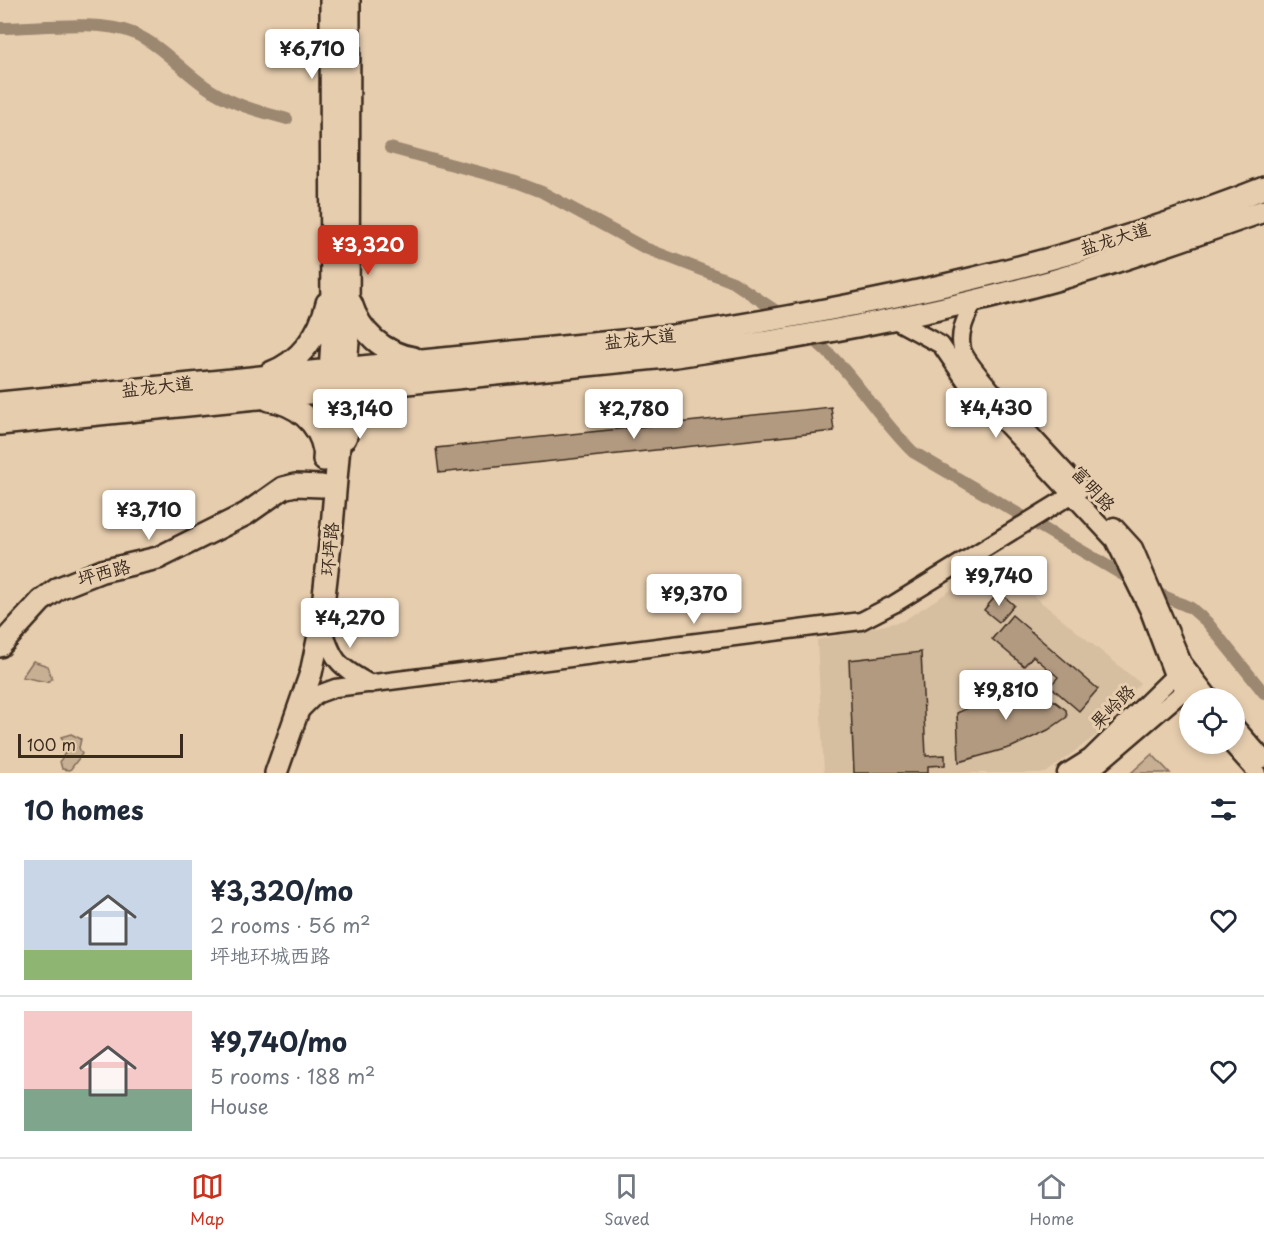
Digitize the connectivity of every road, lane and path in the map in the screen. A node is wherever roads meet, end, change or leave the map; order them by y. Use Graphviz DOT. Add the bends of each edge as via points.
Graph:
graph roads {
  1 [pos="331,0"];
  2 [pos="349,0"];
  3 [pos="340,161"];
  4 [pos="1264,188"];
  5 [pos="1264,210"];
  6 [pos="340,291"];
  7 [pos="974,301"];
  8 [pos="892,319"];
  9 [pos="429,360"];
  10 [pos="338,369"];
  11 [pos="262,377"];
  12 [pos="404,384"];
  13 [pos="337,390"];
  14 [pos="259,398"];
  15 [pos="0,402"];
  16 [pos="0,424"];
  17 [pos="332,457"];
  18 [pos="329,487"];
  19 [pos="1077,492"];
  20 [pos="322,620"];
  21 [pos="0,646"];
  22 [pos="1179,670"];
  23 [pos="371,684"];
  24 [pos="1190,688"];
  25 [pos="1179,700"];
  26 [pos="299,712"];
  27 [pos="1245,737"];
  28 [pos="1241,754"];
  29 [pos="1264,759"];
  30 [pos="262,773"];
  31 [pos="276,773"];
  32 [pos="1066,773"];
  33 [pos="1088,773"];
  34 [pos="1257,773"];
  1 -- 3 [label="main road"];
  2 -- 3 [label="main road"];
  3 -- 6 [label="main road"];
  4 -- 9 [label="main road, 盐龙大道" via="1149,229 954,285 674,336"];
  5 -- 7 [label="main road, 盐龙大道" via="1086,270"];
  6 -- 9 [label="main road" via="377,343 409,357"];
  6 -- 10 [label="main road, 环坪路"];
  6 -- 11 [label="main road" via="306,347 280,370"];
  7 -- 8 [label="main road, 盐龙大道"];
  7 -- 19 [label="street, 富明路" via="962,327 962,350"];
  8 -- 12 [label="main road, 盐龙大道" via="676,356"];
  8 -- 19 [label="street, 富明路" via="941,345 967,383"];
  9 -- 10 [label="main road, 盐龙大道"];
  10 -- 11 [label="main road, 盐龙大道"];
  10 -- 13 [label="main road, 环坪路"];
  11 -- 15 [label="main road, 盐龙大道"];
  12 -- 13 [label="main road, 盐龙大道"];
  12 -- 17 [label="main road" via="386,391 359,411"];
  13 -- 14 [label="main road, 盐龙大道"];
  13 -- 17 [label="main road, 环坪路"];
  14 -- 16 [label="main road, 盐龙大道"];
  14 -- 17 [label="main road" via="293,407 307,418"];
  17 -- 18 [label="main road, 环坪路"];
  18 -- 20 [label="main road, 环坪路"];
  18 -- 21 [label="main road, 坪西路" via="283,488 246,514 158,558 102,571 59,588"];
  18 -- 30 [label="main road, 环坪路" via="307,631 287,709"];
  19 -- 22 [label="street, 富明路" via="1117,546"];
  19 -- 22 [label="street, 富明路" via="1134,548 1167,627"];
  19 -- 23 [label="street" via="861,621"];
  20 -- 23 [label="street" via="331,652 343,669"];
  20 -- 26 [label="main road, 环坪路"];
  22 -- 24 [label="street, 富明路"];
  22 -- 32 [label="street, 果岭路" via="1090,758"];
  23 -- 26 [label="street" via="335,688 316,695"];
  25 -- 33 [label="street, 果岭路"];
  26 -- 31 [label="main road, 环坪路"];
  27 -- 29 [label="street"];
  28 -- 34 [label="street"];
}
